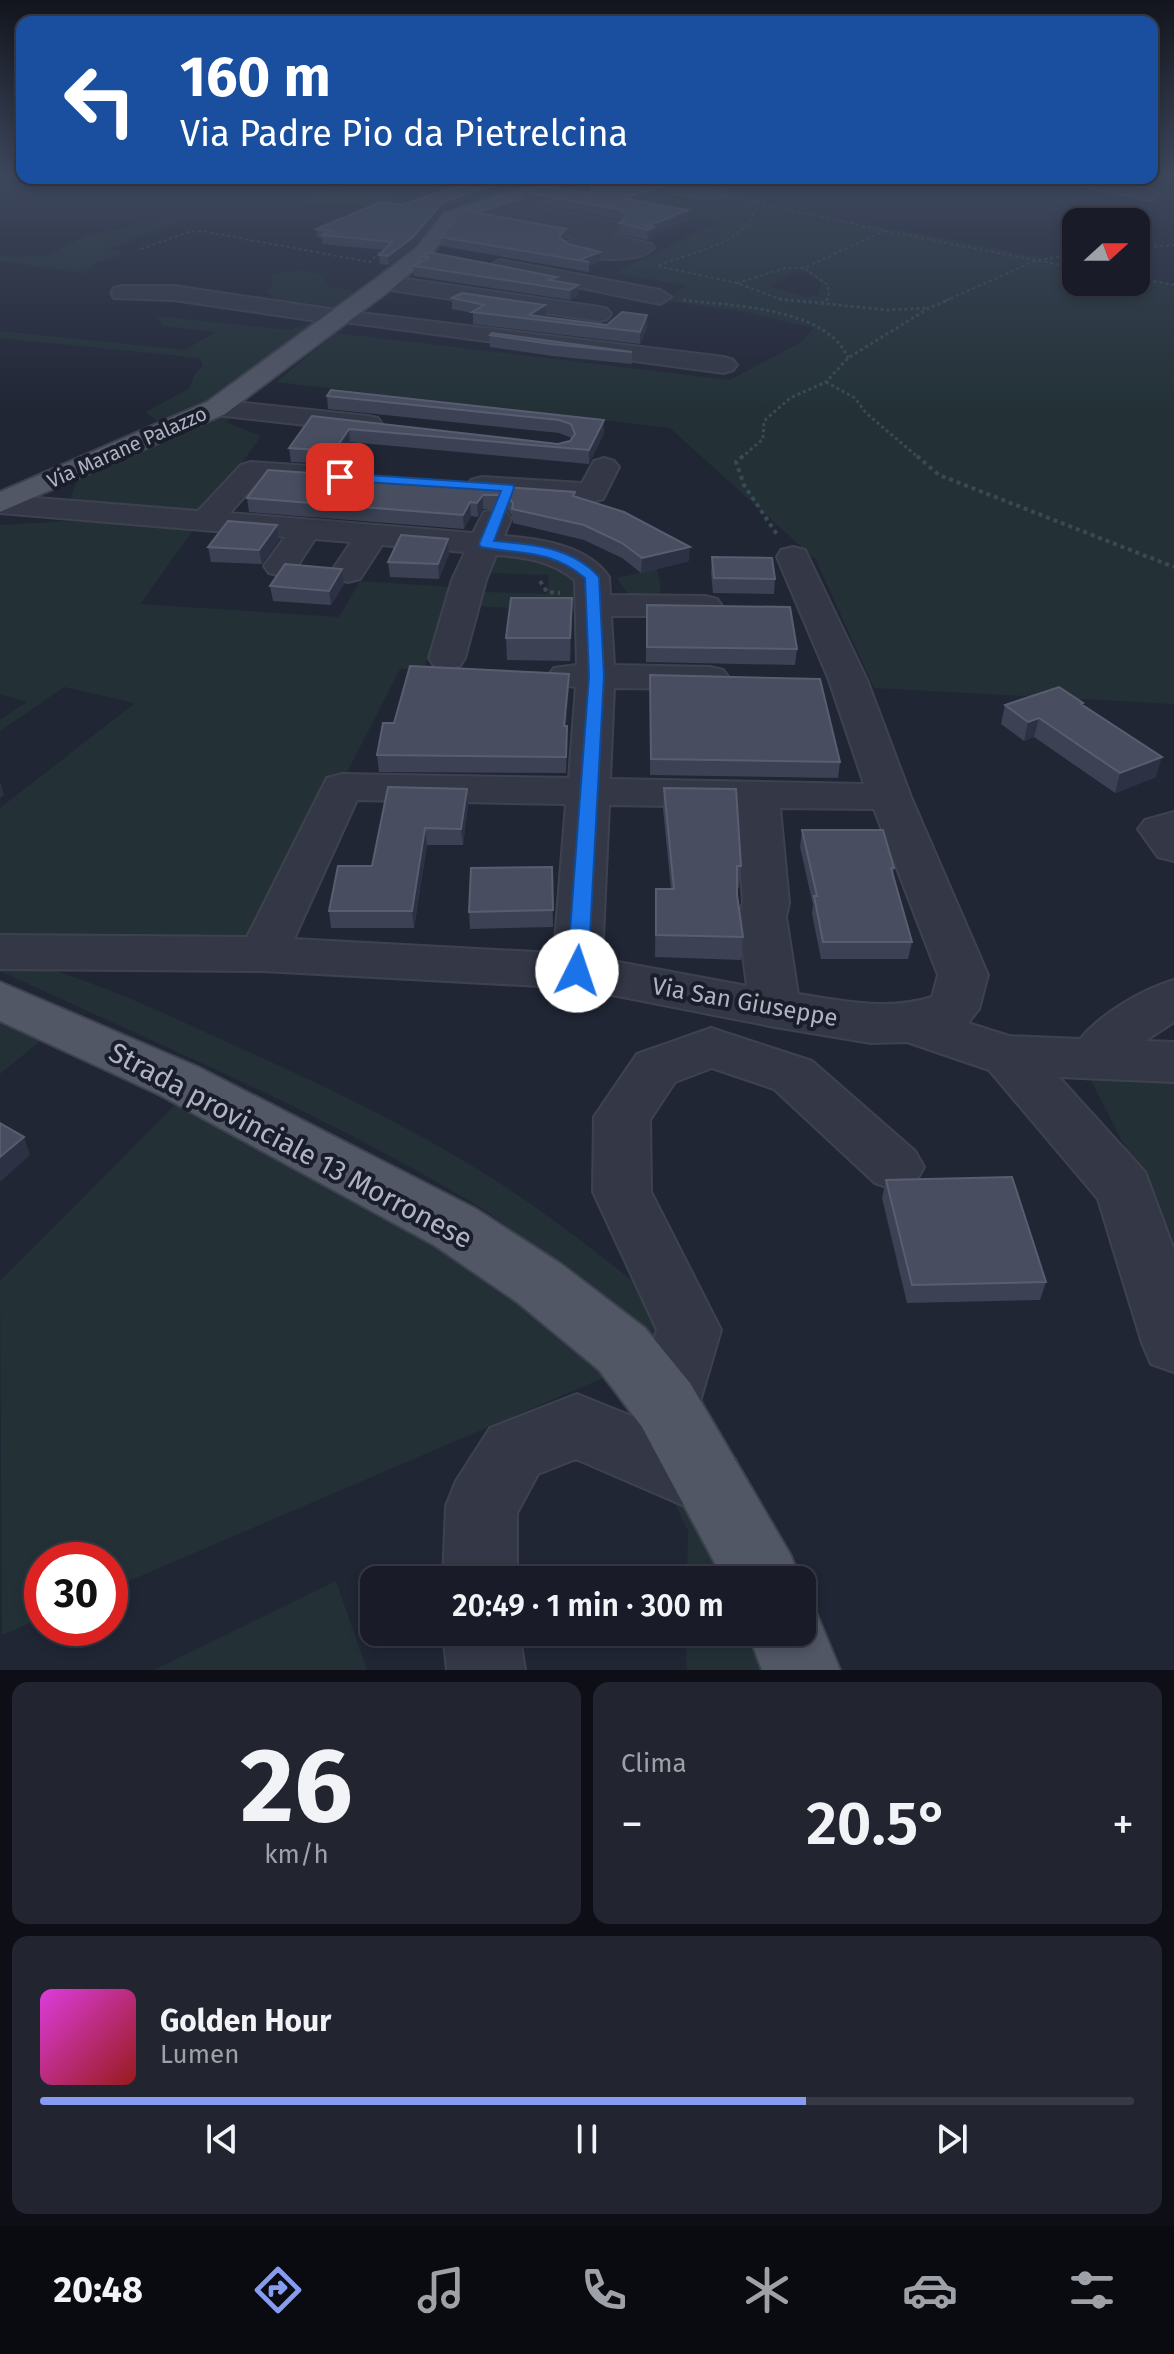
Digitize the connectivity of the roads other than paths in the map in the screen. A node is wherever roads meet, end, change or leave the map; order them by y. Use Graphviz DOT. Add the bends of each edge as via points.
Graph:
graph roads {
  1 [pos="423,255"];
  2 [pos="596,269"];
  3 [pos="385,283"];
  4 [pos="122,293"];
  5 [pos="660,297"];
  6 [pos="599,314"];
  7 [pos="340,316"];
  8 [pos="724,365"];
  9 [pos="216,408"];
  10 [pos="387,426"];
  11 [pos="270,442"];
  12 [pos="604,467"];
  13 [pos="251,471"];
  14 [pos="354,478"];
  15 [pos="455,484"];
  16 [pos="508,488"];
  17 [pos="0,504"];
  18 [pos="206,521"];
  19 [pos="306,529"];
  20 [pos="372,535"];
  21 [pos="486,544"];
  22 [pos="793,557"];
  23 [pos="281,566"];
  24 [pos="348,572"];
  25 [pos="594,605"];
  26 [pos="736,607"];
  27 [pos="447,658"];
  28 [pos="534,675"];
  29 [pos="596,676"];
  30 [pos="743,678"];
  31 [pos="589,791"];
  32 [pos="757,793"];
  33 [pos="890,797"];
  34 [pos="1174,825"];
  35 [pos="1174,847"];
  36 [pos="0,952"];
  37 [pos="263,954"];
  38 [pos="577,971"];
  39 [pos="1174,998"];
  40 [pos="0,1000"];
  41 [pos="775,1009"];
  42 [pos="909,1023"];
  43 [pos="1008,1056"];
  44 [pos="1094,1059"];
  45 [pos="1174,1062"];
  46 [pos="895,1167"];
  47 [pos="1174,1343"];
  48 [pos="666,1405"];
  49 [pos="710,1483"];
  50 [pos="480,1566"];
  51 [pos="756,1566"];
  52 [pos="483,1646"];
  53 [pos="792,1646"];
  54 [pos="486,1670"];
  55 [pos="801,1670"];
  1 -- 3 [label="main road, Via Marane Palazzo"];
  2 -- 5 [label="street" via="487,256"];
  3 -- 6 [label="street"];
  3 -- 7 [label="main road, Via Marane Palazzo"];
  4 -- 7 [label="street" via="174,293"];
  7 -- 8 [label="street"];
  7 -- 9 [label="main road, Via Marane Palazzo"];
  9 -- 10 [label="street"];
  9 -- 17 [label="main road, Via Marane Palazzo"];
  11 -- 13 [label="street"];
  12 -- 16 [label="street" via="592,493"];
  13 -- 14 [label="street"];
  13 -- 18 [label="street"];
  15 -- 16 [label="street"];
  16 -- 21 [label="street"];
  17 -- 18 [label="street"];
  18 -- 19 [label="street"];
  19 -- 20 [label="street"];
  19 -- 23 [label="street"];
  20 -- 21 [label="street"];
  20 -- 24 [label="street"];
  21 -- 25 [label="street" via="534,548 572,561 592,577"];
  21 -- 27 [label="street" via="469,580"];
  22 -- 33 [label="street, Via San Giuseppe" via="800,607 826,680"];
  25 -- 26 [label="street"];
  25 -- 29 [label="street"];
  28 -- 29 [label="street"];
  29 -- 30 [label="street"];
  29 -- 31 [label="street"];
  31 -- 32 [label="street"];
  31 -- 37 [label="street" via="342,787"];
  31 -- 38 [label="street"];
  32 -- 33 [label="street"];
  32 -- 41 [label="street" via="766,903 762,917"];
  33 -- 42 [label="street, Via San Giuseppe" via="963,975 954,1009"];
  34 -- 35 [label="street" via="1160,829"];
  36 -- 37 [label="street, Via San Giuseppe"];
  37 -- 38 [label="street, Via San Giuseppe"];
  38 -- 41 [label="street, Via San Giuseppe"];
  39 -- 44 [label="street" via="1111,1038"];
  40 -- 48 [label="main road, Strada provinciale 13 Morronese" via="179,1081 455,1227 539,1283 622,1349"];
  41 -- 42 [label="street, Via San Giuseppe" via="871,1024"];
  42 -- 43 [label="street"];
  43 -- 44 [label="street"];
  43 -- 47 [label="street" via="1124,1189"];
  44 -- 45 [label="street"];
  46 -- 48 [label="street" via="793,1075 711,1047 656,1068 622,1117 622,1192 689,1330"];
  48 -- 49 [label="main road, Strada provinciale 13 Morronese"];
  49 -- 50 [label="street" via="577,1426 514,1451 481,1506"];
  49 -- 51 [label="main road, Strada provinciale 13 Morronese"];
  52 -- 54 [label="street"];
  53 -- 55 [label="main road"];
}
